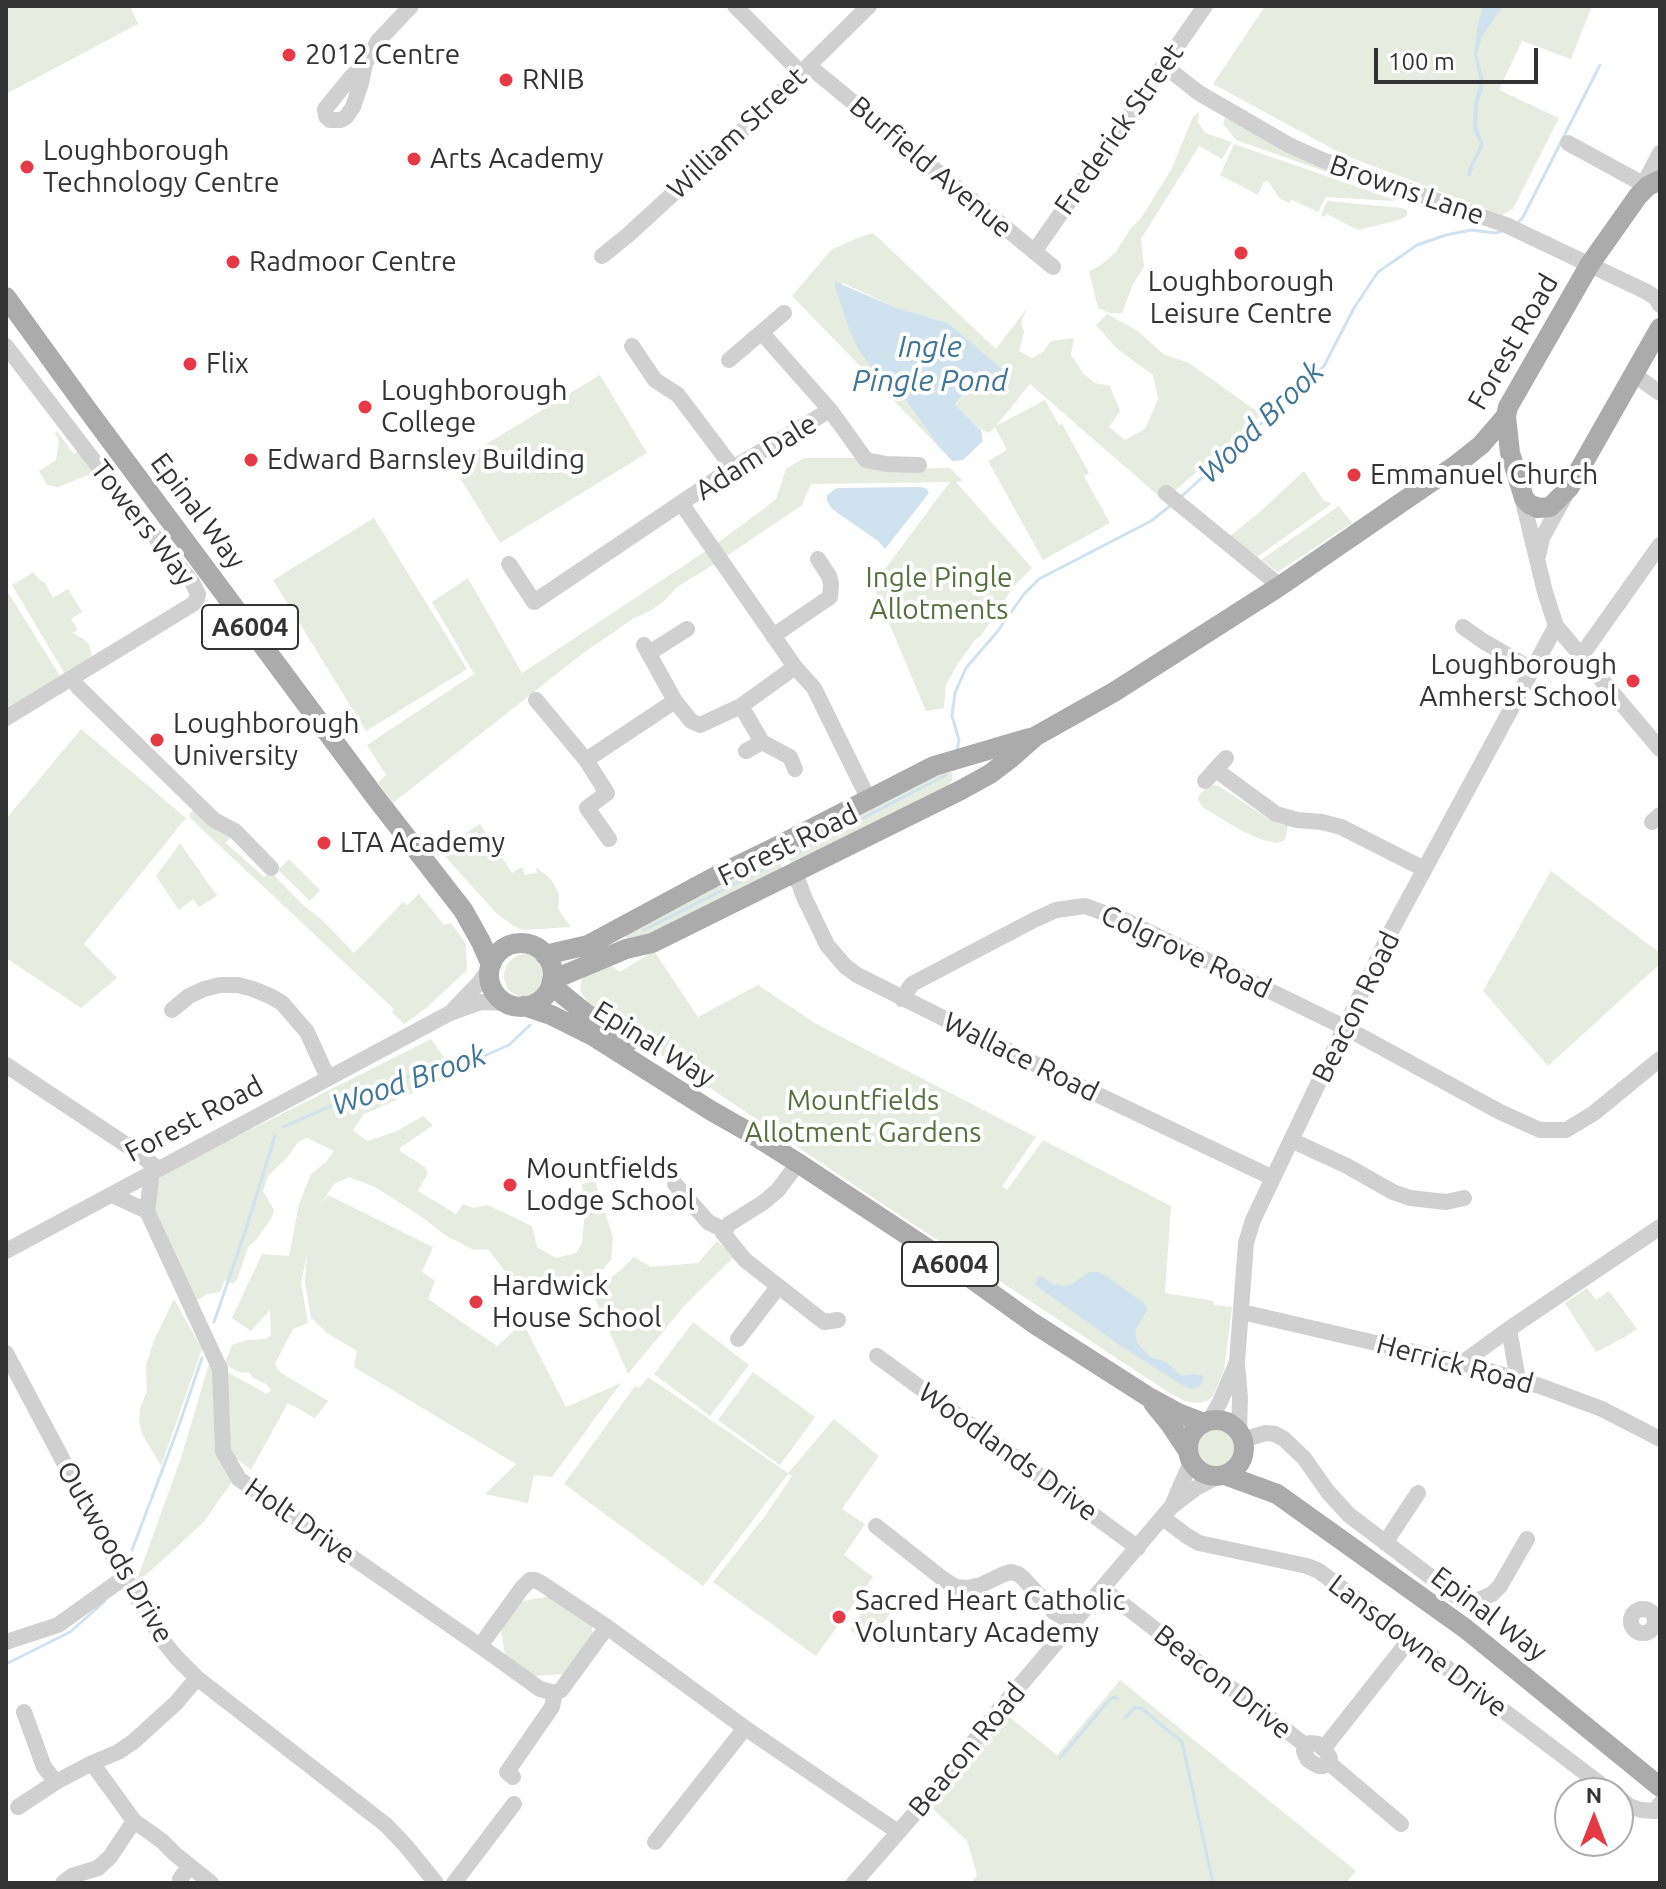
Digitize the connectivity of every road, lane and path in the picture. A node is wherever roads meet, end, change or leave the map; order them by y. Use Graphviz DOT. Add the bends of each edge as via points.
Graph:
graph roads {
  1 [pos="411,6"];
  2 [pos="735,6"];
  3 [pos="869,6"];
  4 [pos="1205,6"];
  5 [pos="1170,57"];
  6 [pos="365,64"];
  7 [pos="805,69"];
  8 [pos="1568,143"];
  9 [pos="1660,153"];
  10 [pos="1647,186"];
  11 [pos="1034,252"];
  12 [pos="602,256"];
  13 [pos="1590,264"];
  14 [pos="1053,267"];
  15 [pos="6,297"];
  16 [pos="1660,305"];
  17 [pos="784,313"];
  18 [pos="1660,328"];
  19 [pos="762,333"];
  20 [pos="6,346"];
  21 [pos="632,346"];
  22 [pos="729,360"];
  23 [pos="1633,374"];
  24 [pos="1660,393"];
  25 [pos="830,410"];
  26 [pos="1506,416"];
  27 [pos="1481,445"];
  28 [pos="1510,453"];
  29 [pos="919,465"];
  30 [pos="733,468"];
  31 [pos="1517,473"];
  32 [pos="1569,488"];
  33 [pos="1172,499"];
  34 [pos="681,503"];
  35 [pos="1660,545"];
  36 [pos="1538,558"];
  37 [pos="818,559"];
  38 [pos="509,564"];
  39 [pos="1280,586"];
  40 [pos="1556,626"];
  41 [pos="1463,627"];
  42 [pos="687,629"];
  43 [pos="773,636"];
  44 [pos="1581,656"];
  45 [pos="795,667"];
  46 [pos="1531,669"];
  47 [pos="72,678"];
  48 [pos="536,700"];
  49 [pos="675,701"];
  50 [pos="741,706"];
  51 [pos="6,718"];
  52 [pos="1036,736"];
  53 [pos="762,742"];
  54 [pos="1660,749"];
  55 [pos="746,751"];
  56 [pos="586,760"];
  57 [pos="949,762"];
  58 [pos="795,769"];
  59 [pos="1216,770"];
  60 [pos="961,790"];
  61 [pos="868,798"];
  62 [pos="609,839"];
  63 [pos="776,847"];
  64 [pos="271,868"];
  65 [pos="1424,869"];
  66 [pos="791,875"];
  67 [pos="463,910"];
  68 [pos="512,944"];
  69 [pos="545,955"];
  70 [pos="490,967"];
  71 [pos="552,982"];
  72 [pos="902,999"];
  73 [pos="515,1005"];
  74 [pos="172,1010"];
  75 [pos="450,1013"];
  76 [pos="1346,1028"];
  77 [pos="1660,1059"];
  78 [pos="6,1065"];
  79 [pos="328,1078"];
  80 [pos="752,1134"];
  81 [pos="1291,1140"];
  82 [pos="798,1163"];
  83 [pos="155,1171"];
  84 [pos="1273,1178"];
  85 [pos="675,1184"];
  86 [pos="112,1195"];
  87 [pos="1464,1198"];
  88 [pos="147,1211"];
  89 [pos="1660,1227"];
  90 [pos="724,1230"];
  91 [pos="6,1251"];
  92 [pos="778,1287"];
  93 [pos="1242,1312"];
  94 [pos="828,1326"];
  95 [pos="1509,1329"];
  96 [pos="741,1330"];
  97 [pos="6,1353"];
  98 [pos="877,1356"];
  99 [pos="1237,1362"];
  100 [pos="1462,1363"];
  101 [pos="1518,1380"];
  102 [pos="1147,1396"];
  103 [pos="1660,1420"];
  104 [pos="1206,1422"];
  105 [pos="1652,1435"];
  106 [pos="1242,1439"];
  107 [pos="1190,1457"];
  108 [pos="1221,1476"];
  109 [pos="1418,1492"];
  110 [pos="1277,1494"];
  111 [pos="1168,1512"];
  112 [pos="876,1526"];
  113 [pos="1527,1538"];
  114 [pos="1385,1543"];
  115 [pos="1138,1548"];
  116 [pos="125,1577"];
  117 [pos="1103,1589"];
  118 [pos="1073,1623"];
  119 [pos="607,1627"];
  120 [pos="1410,1639"];
  121 [pos="6,1642"];
  122 [pos="480,1646"];
  123 [pos="197,1678"];
  124 [pos="555,1693"];
  125 [pos="24,1711"];
  126 [pos="745,1728"];
  127 [pos="1326,1756"];
  128 [pos="92,1763"];
  129 [pos="513,1777"];
  130 [pos="1591,1777"];
  131 [pos="56,1782"];
  132 [pos="1660,1787"];
  133 [pos="514,1804"];
  134 [pos="18,1807"];
  135 [pos="1634,1808"];
  136 [pos="1658,1808"];
  137 [pos="134,1821"];
  138 [pos="1401,1824"];
  139 [pos="898,1832"];
  140 [pos="655,1842"];
  141 [pos="63,1883"];
  142 [pos="211,1883"];
  143 [pos="436,1883"];
  144 [pos="451,1883"];
  145 [pos="854,1883"];
  1 -- 6 [label="street" via="378,41"];
  2 -- 7 [label="street, Burfield Avenue"];
  3 -- 7 [label="street, William Street"];
  4 -- 5 [label="street, Frederick Street"];
  5 -- 11 [label="street, Frederick Street"];
  5 -- 13 [label="street, Browns Lane" via="1171,71 1199,93 1297,149 1506,225"];
  7 -- 11 [label="street, Burfield Avenue"];
  7 -- 12 [label="street, William Street"];
  8 -- 10 [label="street"];
  9 -- 10 [label="street"];
  10 -- 13 [label="main road, Forest Road"];
  11 -- 14 [label="street, Burfield Avenue"];
  13 -- 16 [label="street, Browns Lane" via="1647,292"];
  13 -- 26 [label="main road, Forest Road"];
  15 -- 67 [label="main road, Epinal Way / A6004"];
  17 -- 19 [label="street"];
  18 -- 23 [label="main road"];
  19 -- 22 [label="street"];
  19 -- 25 [label="street, Adam Dale"];
  20 -- 47 [label="street, Towers Way" via="198,594 193,604"];
  21 -- 30 [label="street" via="655,380 678,395"];
  23 -- 24 [label="street"];
  23 -- 32 [label="main road"];
  25 -- 29 [label="street, Adam Dale" via="866,460"];
  25 -- 30 [label="street, Adam Dale"];
  26 -- 27 [label="main road, Forest Road"];
  26 -- 28 [label="main road"];
  27 -- 28 [label="main road, Forest Road"];
  27 -- 39 [label="main road, Forest Road"];
  28 -- 31 [label="main road"];
  30 -- 34 [label="street, Adam Dale"];
  31 -- 32 [label="main road" via="1524,498 1538,508 1554,504"];
  31 -- 36 [label="street"];
  32 -- 36 [label="street" via="1542,538"];
  33 -- 39 [label="street"];
  34 -- 38 [label="street, Adam Dale" via="534,602"];
  34 -- 43 [label="street"];
  35 -- 44 [label="street"];
  36 -- 40 [label="street"];
  37 -- 43 [label="street" via="829,576 830,597"];
  39 -- 52 [label="main road, Forest Road"];
  40 -- 44 [label="street"];
  40 -- 46 [label="street, Beacon Road"];
  41 -- 46 [label="street"];
  42 -- 49 [label="street" via="646,649"];
  43 -- 45 [label="street"];
  44 -- 54 [label="street"];
  45 -- 50 [label="street"];
  45 -- 61 [label="street" via="814,688"];
  46 -- 65 [label="street, Beacon Road"];
  47 -- 51 [label="street, Towers Way"];
  47 -- 64 [label="street" via="214,820 235,831"];
  48 -- 56 [label="street"];
  49 -- 50 [label="street" via="700,725"];
  49 -- 56 [label="street"];
  50 -- 53 [label="street"];
  52 -- 57 [label="main road, Forest Road"];
  52 -- 60 [label="main road, Forest Road"];
  53 -- 55 [label="street"];
  53 -- 58 [label="street" via="790,757"];
  56 -- 62 [label="street" via="607,793 587,808"];
  57 -- 60 [label="main road" via="956,768"];
  57 -- 61 [label="main road, Forest Road"];
  59 -- 65 [label="street" via="1276,814 1341,827"];
  60 -- 66 [label="main road, Forest Road"];
  61 -- 63 [label="main road, Forest Road"];
  63 -- 66 [label="main road"];
  63 -- 69 [label="main road, Forest Road" via="588,945"];
  65 -- 76 [label="street, Beacon Road"];
  66 -- 71 [label="main road, Forest Road" via="652,943"];
  66 -- 72 [label="street, Wallace Road" via="827,945 845,966"];
  67 -- 68 [label="main road, Epinal Way / A6004"];
  67 -- 70 [label="main road, Epinal Way / A6004"];
  68 -- 69 [label="main road, A6004" via="534,946"];
  68 -- 70 [label="main road"];
  69 -- 71 [label="main road"];
  70 -- 73 [label="main road, A6004" via="492,988"];
  70 -- 75 [label="street, Forest Road"];
  71 -- 73 [label="main road" via="541,999"];
  71 -- 80 [label="main road, Epinal Way / A6004" via="584,1012"];
  72 -- 76 [label="street, Colgrove Road" via="912,984 1034,920 1085,906"];
  72 -- 84 [label="street, Wallace Road"];
  73 -- 75 [label="street, Forest Road" via="481,1002"];
  73 -- 80 [label="main road, Epinal Way / A6004" via="551,1015 593,1036"];
  74 -- 79 [label="street" via="189,996 220,985 270,996 307,1032"];
  75 -- 79 [label="street, Forest Road"];
  76 -- 77 [label="street, Colgrove Road" via="1540,1130 1566,1130"];
  76 -- 81 [label="street, Beacon Road"];
  78 -- 83 [label="street" via="137,1152"];
  79 -- 83 [label="street, Forest Road"];
  80 -- 82 [label="main road, Epinal Way / A6004"];
  81 -- 84 [label="street, Beacon Road"];
  81 -- 87 [label="street" via="1410,1198"];
  82 -- 90 [label="street" via="778,1190"];
  82 -- 102 [label="main road, Epinal Way / A6004"];
  83 -- 86 [label="street, Forest Road"];
  83 -- 88 [label="street"];
  84 -- 93 [label="street, Beacon Road" via="1248,1232"];
  85 -- 90 [label="street" via="708,1222"];
  86 -- 88 [label="street"];
  86 -- 91 [label="street, Forest Road"];
  88 -- 122 [label="street, Holt Drive" via="220,1369 223,1451 239,1479"];
  89 -- 95 [label="street"];
  90 -- 92 [label="street" via="745,1260"];
  92 -- 94 [label="street"];
  92 -- 96 [label="street"];
  93 -- 99 [label="street, Beacon Road"];
  93 -- 100 [label="street, Herrick Road"];
  95 -- 100 [label="street"];
  95 -- 101 [label="street"];
  97 -- 116 [label="street, Outwoods Drive"];
  98 -- 115 [label="street, Woodlands Drive"];
  99 -- 104 [label="street, Beacon Road"];
  99 -- 106 [label="street, Beacon Road"];
  100 -- 101 [label="street, Herrick Road"];
  101 -- 105 [label="street, Herrick Road" via="1586,1403"];
  102 -- 104 [label="main road, Epinal Way / A6004"];
  102 -- 107 [label="main road, Epinal Way / A6004"];
  103 -- 105 [label="street"];
  104 -- 106 [label="main road" via="1229,1423"];
  104 -- 107 [label="main road" via="1190,1438"];
  106 -- 108 [label="main road" via="1242,1460"];
  106 -- 110 [label="main road, Epinal Way" via="1262,1478"];
  106 -- 114 [label="street" via="1266,1433 1284,1439 1337,1503"];
  107 -- 108 [label="main road" via="1202,1473"];
  107 -- 111 [label="street, Beacon Road"];
  108 -- 110 [label="main road, Epinal Way"];
  108 -- 111 [label="street, Beacon Road" via="1196,1488"];
  109 -- 114 [label="street"];
  110 -- 132 [label="main road, Epinal Way" via="1466,1629"];
  111 -- 115 [label="street, Beacon Road"];
  111 -- 120 [label="street, Lansdowne Drive" via="1199,1543 1319,1571"];
  112 -- 118 [label="street" via="956,1587 981,1585 1011,1572"];
  113 -- 114 [label="street" via="1500,1586 1470,1601"];
  115 -- 117 [label="street, Beacon Road"];
  116 -- 121 [label="street" via="58,1625"];
  116 -- 123 [label="street, Outwoods Drive" via="164,1642"];
  117 -- 118 [label="street, Beacon Road"];
  117 -- 127 [label="street, Beacon Drive" via="1305,1745 1312,1763 1323,1766"];
  118 -- 139 [label="street, Beacon Road"];
  119 -- 122 [label="street" via="530,1580"];
  119 -- 124 [label="street"];
  119 -- 126 [label="street"];
  120 -- 127 [label="street"];
  120 -- 130 [label="street, Lansdowne Drive"];
  122 -- 124 [label="street, Holt Drive" via="540,1689"];
  123 -- 128 [label="street" via="133,1742"];
  123 -- 143 [label="street, Outwoods Drive" via="386,1825"];
  124 -- 129 [label="street" via="552,1707 507,1772"];
  125 -- 131 [label="street" via="44,1767"];
  126 -- 139 [label="street"];
  126 -- 140 [label="street"];
  127 -- 138 [label="street, Beacon Drive"];
  128 -- 131 [label="street"];
  128 -- 137 [label="street"];
  131 -- 134 [label="street"];
  133 -- 144 [label="street"];
  135 -- 136 [label="street"];
  137 -- 141 [label="street" via="98,1868"];
  137 -- 142 [label="street" via="162,1841 185,1873"];
  139 -- 145 [label="street, Beacon Road"];
  143 -- 144 [label="street, Outwoods Drive"];
}
